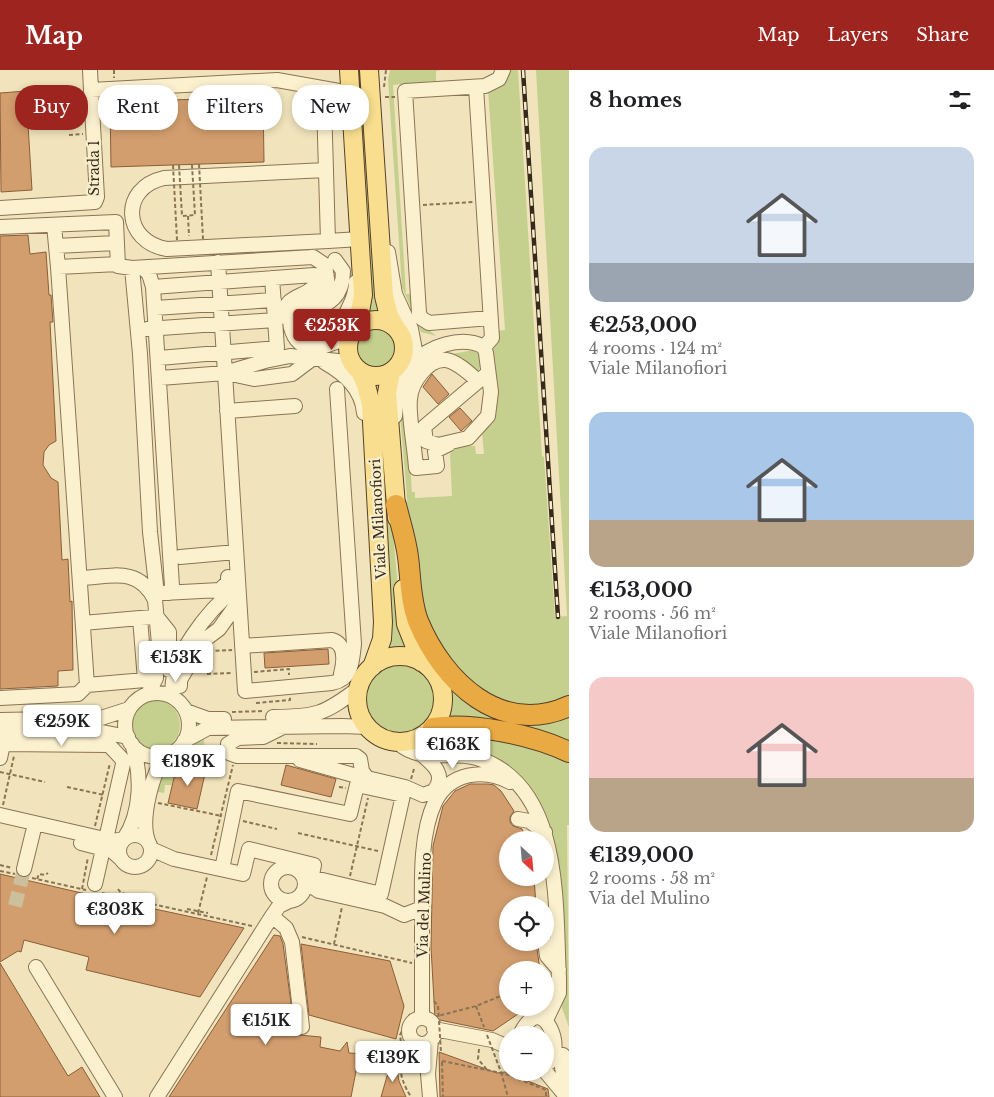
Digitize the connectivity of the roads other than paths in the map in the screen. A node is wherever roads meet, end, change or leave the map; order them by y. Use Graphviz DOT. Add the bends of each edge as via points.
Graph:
graph roads {
  1 [pos="90,70"];
  2 [pos="349,70"];
  3 [pos="369,70"];
  4 [pos="382,70"];
  5 [pos="503,70"];
  6 [pos="305,85"];
  7 [pos="350,85"];
  8 [pos="476,86"];
  9 [pos="91,90"];
  10 [pos="325,130"];
  11 [pos="352,130"];
  12 [pos="375,161"];
  13 [pos="326,170"];
  14 [pos="0,208"];
  15 [pos="54,225"];
  16 [pos="0,227"];
  17 [pos="328,241"];
  18 [pos="116,243"];
  19 [pos="360,245"];
  20 [pos="56,246"];
  21 [pos="323,260"];
  22 [pos="118,264"];
  23 [pos="221,265"];
  24 [pos="58,267"];
  25 [pos="138,268"];
  26 [pos="314,275"];
  27 [pos="272,278"];
  28 [pos="220,283"];
  29 [pos="153,287"];
  30 [pos="274,300"];
  31 [pos="221,303"];
  32 [pos="155,308"];
  33 [pos="308,308"];
  34 [pos="490,318"];
  35 [pos="281,321"];
  36 [pos="443,322"];
  37 [pos="222,324"];
  38 [pos="156,329"];
  39 [pos="404,329"];
  40 [pos="139,330"];
  41 [pos="355,330"];
  42 [pos="298,342"];
  43 [pos="442,345"];
  44 [pos="484,347"];
  45 [pos="224,353"];
  46 [pos="159,358"];
  47 [pos="308,363"];
  48 [pos="413,364"];
  49 [pos="272,367"];
  50 [pos="357,369"];
  51 [pos="391,372"];
  52 [pos="225,373"];
  53 [pos="483,377"];
  54 [pos="160,378"];
  55 [pos="337,389"];
  56 [pos="295,406"];
  57 [pos="228,411"];
  58 [pos="163,426"];
  59 [pos="144,427"];
  60 [pos="454,442"];
  61 [pos="167,488"];
  62 [pos="148,490"];
  63 [pos="387,508"];
  64 [pos="236,552"];
  65 [pos="152,553"];
  66 [pos="175,554"];
  67 [pos="233,567"];
  68 [pos="83,578"];
  69 [pos="238,591"];
  70 [pos="160,596"];
  71 [pos="157,617"];
  72 [pos="140,618"];
  73 [pos="83,623"];
  74 [pos="242,648"];
  75 [pos="421,662"];
  76 [pos="372,667"];
  77 [pos="332,683"];
  78 [pos="87,685"];
  79 [pos="359,688"];
  80 [pos="0,698"];
  81 [pos="169,700"];
  82 [pos="569,706"];
  83 [pos="129,709"];
  84 [pos="0,720"];
  85 [pos="285,726"];
  86 [pos="368,727"];
  87 [pos="433,728"];
  88 [pos="130,741"];
  89 [pos="184,741"];
  90 [pos="397,742"];
  91 [pos="4,745"];
  92 [pos="569,752"];
  93 [pos="421,754"];
  94 [pos="167,755"];
  95 [pos="523,792"];
  96 [pos="0,815"];
  97 [pos="518,819"];
  98 [pos="0,825"];
  99 [pos="544,831"];
  100 [pos="545,831"];
  101 [pos="33,832"];
  102 [pos="124,839"];
  103 [pos="98,843"];
  104 [pos="149,850"];
  105 [pos="120,858"];
  106 [pos="216,868"];
  107 [pos="25,874"];
  108 [pos="553,886"];
  109 [pos="96,889"];
  110 [pos="273,891"];
  111 [pos="298,893"];
  112 [pos="385,906"];
  113 [pos="422,908"];
  114 [pos="404,915"];
  115 [pos="272,916"];
  116 [pos="555,916"];
  117 [pos="422,951"];
  118 [pos="546,951"];
  119 [pos="36,967"];
  120 [pos="559,970"];
  121 [pos="547,1018"];
  122 [pos="433,1023"];
  123 [pos="526,1026"];
  124 [pos="302,1027"];
  125 [pos="499,1038"];
  126 [pos="487,1041"];
  127 [pos="410,1042"];
  128 [pos="499,1044"];
  129 [pos="563,1055"];
  130 [pos="554,1062"];
  131 [pos="428,1074"];
  132 [pos="553,1081"];
  133 [pos="115,1097"];
  134 [pos="158,1097"];
  135 [pos="430,1097"];
  136 [pos="567,1097"];
  1 -- 9 [label="street"];
  2 -- 7 [label="main road"];
  3 -- 12 [label="main road"];
  4 -- 12 [label="main road" via="379,89 381,126"];
  5 -- 8 [label="street" via="493,84"];
  6 -- 9 [label="street" via="277,80"];
  8 -- 34 [label="street"];
  8 -- 36 [label="street" via="405,91 419,313 429,323"];
  9 -- 14 [label="street, Strada 1" via="95,202"];
  10 -- 13 [label="street"];
  11 -- 19 [label="main road"];
  12 -- 39 [label="main road" via="384,296 390,316"];
  13 -- 17 [label="street"];
  13 -- 17 [label="street" via="154,180 134,198 132,212 144,240 158,248"];
  15 -- 16 [label="street"];
  15 -- 18 [label="street" via="116,222"];
  15 -- 20 [label="street"];
  17 -- 19 [label="street"];
  18 -- 20 [label="street"];
  18 -- 22 [label="street"];
  19 -- 33 [label="street" via="354,298 335,328 314,340 303,336 297,329 296,318"];
  19 -- 41 [label="main road" via="364,295"];
  20 -- 24 [label="street"];
  21 -- 23 [label="street" via="283,258"];
  21 -- 33 [label="street" via="339,268 340,279 324,301"];
  21 -- 33 [label="street" via="340,265 344,290 341,298 332,305"];
  21 -- 35 [label="street" via="321,278 313,288 291,299"];
  21 -- 42 [label="street" via="328,285 323,294 317,300 297,307 292,313 290,322"];
  22 -- 24 [label="street"];
  22 -- 25 [label="street"];
  23 -- 25 [label="street"];
  23 -- 28 [label="street"];
  24 -- 73 [label="street"];
  25 -- 29 [label="street" via="149,274"];
  25 -- 40 [label="street"];
  26 -- 27 [label="street"];
  27 -- 28 [label="street"];
  27 -- 30 [label="street"];
  28 -- 29 [label="street"];
  28 -- 31 [label="street"];
  29 -- 32 [label="street"];
  30 -- 31 [label="street"];
  30 -- 35 [label="street"];
  31 -- 32 [label="street"];
  31 -- 37 [label="street"];
  32 -- 38 [label="street"];
  34 -- 36 [label="street"];
  34 -- 44 [label="street" via="492,338"];
  35 -- 37 [label="street"];
  35 -- 42 [label="street"];
  35 -- 45 [label="street" via="278,348"];
  36 -- 43 [label="street"];
  37 -- 38 [label="street"];
  37 -- 45 [label="street"];
  38 -- 40 [label="street"];
  38 -- 46 [label="street"];
  39 -- 41 [label="main road" via="372,320"];
  39 -- 43 [label="street" via="424,341"];
  39 -- 48 [label="street" via="415,350"];
  39 -- 51 [label="main road" via="404,352 399,366"];
  40 -- 59 [label="street"];
  41 -- 42 [label="street" via="321,347 304,346"];
  41 -- 50 [label="main road" via="348,350"];
  43 -- 44 [label="street" via="472,343"];
  43 -- 48 [label="street" via="426,352"];
  44 -- 53 [label="street"];
  45 -- 46 [label="street"];
  45 -- 52 [label="street"];
  46 -- 54 [label="street"];
  47 -- 49 [label="street" via="290,356"];
  47 -- 49 [label="street" via="292,374"];
  47 -- 50 [label="street" via="338,361"];
  47 -- 63 [label="street" via="336,369 349,380 363,402 370,497"];
  48 -- 63 [label="street" via="396,396 402,489"];
  49 -- 52 [label="street"];
  49 -- 52 [label="street" via="269,371 243,376"];
  50 -- 51 [label="main road" via="370,376"];
  50 -- 63 [label="main road, Viale Milanofiori" via="371,404"];
  51 -- 63 [label="main road, Viale Milanofiori" via="387,393"];
  52 -- 54 [label="street"];
  52 -- 57 [label="street"];
  53 -- 60 [label="street" via="491,392 488,416 468,438"];
  53 -- 60 [label="street" via="424,427 426,441 438,445"];
  53 -- 60 [label="street" via="446,360 433,362 412,386 409,400 416,468 437,466 435,452"];
  54 -- 58 [label="street"];
  55 -- 77 [label="street" via="352,657 346,678"];
  56 -- 57 [label="street"];
  57 -- 64 [label="street"];
  58 -- 59 [label="street"];
  58 -- 61 [label="street"];
  59 -- 62 [label="street"];
  61 -- 62 [label="street"];
  61 -- 66 [label="street"];
  62 -- 65 [label="street"];
  63 -- 75 [label="main road, Viale Milanofiori" via="406,624"];
  63 -- 76 [label="main road, Viale Milanofiori" via="384,622"];
  63 -- 82 [label="highway" via="408,556 410,589 418,620 434,652 458,683 488,705 520,715 546,714"];
  64 -- 66 [label="street"];
  64 -- 67 [label="street"];
  65 -- 66 [label="street"];
  65 -- 70 [label="street"];
  66 -- 70 [label="street" via="172,586"];
  67 -- 69 [label="street"];
  67 -- 70 [label="street" via="228,582 220,590"];
  68 -- 70 [label="street" via="128,575"];
  69 -- 74 [label="street"];
  69 -- 81 [label="street"];
  69 -- 81 [label="street" via="217,603 204,621 202,634 182,666"];
  70 -- 71 [label="street"];
  71 -- 72 [label="street"];
  71 -- 81 [label="street" via="163,632 163,665"];
  72 -- 73 [label="street"];
  72 -- 78 [label="street" via="145,680"];
  73 -- 78 [label="street"];
  74 -- 77 [label="street" via="245,691"];
  74 -- 77 [label="street" via="338,641 343,666 341,674"];
  75 -- 76 [label="main road" via="396,656"];
  75 -- 87 [label="main road, Viale Milanofiori" via="432,670 443,690 443,708"];
  76 -- 79 [label="main road, Viale Milanofiori"];
  78 -- 80 [label="street" via="78,694"];
  79 -- 81 [label="street, Viale Milanofiori" via="334,707 313,716 208,719"];
  79 -- 86 [label="main road" via="358,708"];
  81 -- 83 [label="street" via="134,703"];
  81 -- 89 [label="street" via="188,732"];
  83 -- 84 [label="street" via="101,718"];
  83 -- 88 [label="street" via="125,728"];
  85 -- 86 [label="street"];
  85 -- 89 [label="street" via="208,728"];
  85 -- 93 [label="street" via="263,737 234,739 227,749 232,756 358,757 363,774 372,780 405,787 418,794 431,792 438,786 439,773"];
  86 -- 90 [label="main road" via="381,738"];
  87 -- 90 [label="main road" via="418,739"];
  87 -- 92 [label="highway" via="469,726 542,742"];
  88 -- 91 [label="street" via="94,732"];
  88 -- 94 [label="street" via="137,750 151,756"];
  88 -- 102 [label="street" via="138,772 138,798 133,825"];
  89 -- 94 [label="street"];
  90 -- 93 [label="street" via="406,751"];
  91 -- 103 [label="street" via="104,743 117,752 123,764"];
  93 -- 95 [label="street" via="476,757 496,766"];
  94 -- 104 [label="street" via="155,772 146,818"];
  95 -- 100 [label="street" via="536,810"];
  95 -- 113 [label="street, Via del Mulino" via="509,781 480,772 445,788 430,818 422,865"];
  96 -- 103 [label="street"];
  97 -- 99 [label="street" via="537,825"];
  98 -- 101 [label="street"];
  101 -- 103 [label="street"];
  101 -- 107 [label="street"];
  102 -- 103 [label="street"];
  102 -- 104 [label="street" via="134,835"];
  102 -- 105 [label="street" via="119,848"];
  103 -- 105 [label="street"];
  103 -- 109 [label="street"];
  104 -- 105 [label="street" via="140,866 131,867"];
  104 -- 106 [label="street"];
  106 -- 106 [label="street" via="226,818 238,791 350,814 357,785 403,795 381,894 314,878 314,865 249,849 243,874"];
  108 -- 116 [label="street"];
  110 -- 111 [label="street" via="279,899"];
  110 -- 111 [label="street" via="272,878 282,869 297,870"];
  110 -- 115 [label="street"];
  111 -- 112 [label="street" via="319,891"];
  111 -- 115 [label="street" via="279,906"];
  112 -- 113 [label="street"];
  112 -- 114 [label="street"];
  113 -- 114 [label="street"];
  113 -- 117 [label="street, Via del Mulino"];
  114 -- 117 [label="street"];
  115 -- 124 [label="street" via="286,928 292,942"];
  115 -- 134 [label="street"];
  116 -- 120 [label="street"];
  117 -- 122 [label="street, Via del Mulino" via="422,998"];
  118 -- 120 [label="street"];
  119 -- 133 [label="street"];
  120 -- 121 [label="street" via="558,994"];
  121 -- 123 [label="street" via="533,1020"];
  121 -- 129 [label="street" via="555,1020 565,1032 567,1040"];
  122 -- 126 [label="street"];
  122 -- 127 [label="street" via="425,1044"];
  122 -- 127 [label="street" via="411,1025"];
  122 -- 131 [label="street, Via del Mulino"];
  125 -- 126 [label="street"];
  126 -- 128 [label="street"];
  127 -- 131 [label="street, Via del Mulino" via="425,1060"];
  129 -- 130 [label="street"];
  129 -- 136 [label="street"];
  131 -- 135 [label="street, Via del Mulino"];
  132 -- 136 [label="street"];
}
